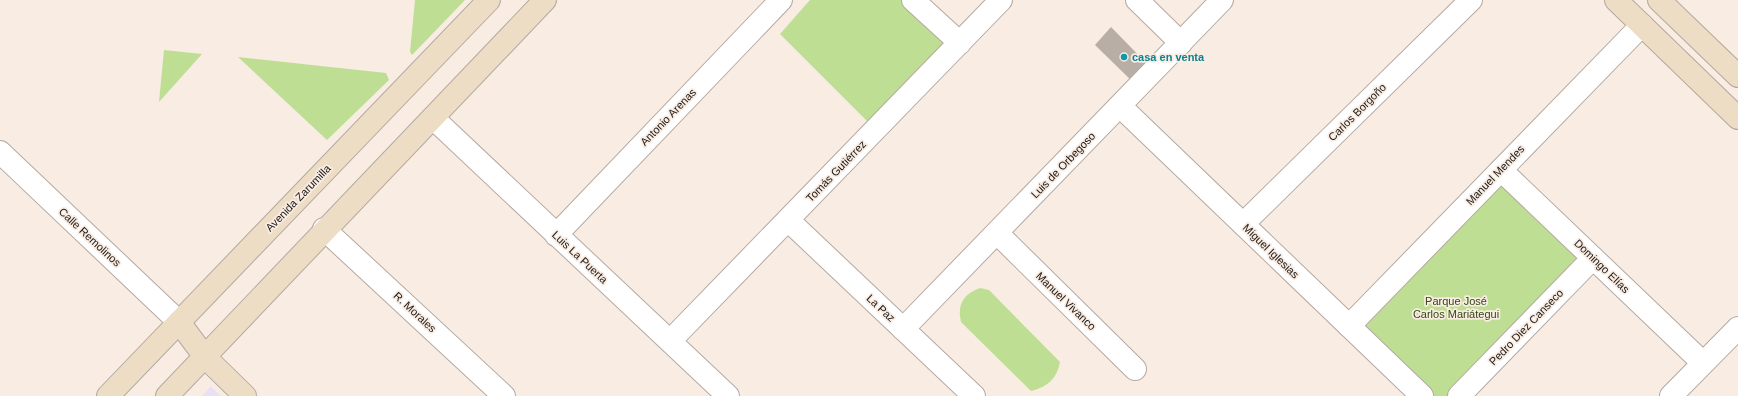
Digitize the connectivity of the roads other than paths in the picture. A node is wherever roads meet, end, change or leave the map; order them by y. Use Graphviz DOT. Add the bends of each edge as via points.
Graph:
graph roads {
  1 [pos="489,0"];
  2 [pos="545,0"];
  3 [pos="781,0"];
  4 [pos="913,0"];
  5 [pos="1001,0"];
  6 [pos="1136,0"];
  7 [pos="1222,0"];
  8 [pos="1471,0"];
  9 [pos="1616,0"];
  10 [pos="1659,0"];
  11 [pos="1642,25"];
  12 [pos="1181,43"];
  13 [pos="960,44"];
  14 [pos="1738,76"];
  15 [pos="1120,106"];
  16 [pos="433,118"];
  17 [pos="1738,118"];
  18 [pos="0,152"];
  19 [pos="1501,170"];
  20 [pos="788,220"];
  21 [pos="1243,224"];
  22 [pos="324,229"];
  23 [pos="997,233"];
  24 [pos="556,235"];
  25 [pos="1593,258"];
  26 [pos="179,322"];
  27 [pos="1349,326"];
  28 [pos="1738,328"];
  29 [pos="903,329"];
  30 [pos="670,341"];
  31 [pos="205,357"];
  32 [pos="1703,363"];
  33 [pos="1135,369"];
  34 [pos="108,396"];
  35 [pos="167,396"];
  36 [pos="245,396"];
  37 [pos="504,396"];
  38 [pos="728,396"];
  39 [pos="974,396"];
  40 [pos="1422,396"];
  41 [pos="1459,396"];
  42 [pos="1671,396"];
  1 -- 26 [label="main road, Avenida Zarumilla"];
  2 -- 16 [label="main road"];
  3 -- 24 [label="street, Antonio Arenas"];
  4 -- 13 [label="street"];
  5 -- 13 [label="street, Tomás Gutiérrez"];
  6 -- 12 [label="street"];
  7 -- 12 [label="street, Luis de Orbegoso"];
  8 -- 21 [label="street, Carlos Borgoño"];
  9 -- 11 [label="main road"];
  10 -- 14 [label="main road"];
  11 -- 17 [label="main road"];
  11 -- 19 [label="street, Manuel Mendes"];
  12 -- 15 [label="street, Luis de Orbegoso"];
  13 -- 20 [label="street, Tomás Gutiérrez"];
  15 -- 21 [label="street, Miguel Iglesias"];
  15 -- 23 [label="street, Luis de Orbegoso"];
  16 -- 22 [label="main road"];
  16 -- 24 [label="street, Luis La Puerta"];
  18 -- 26 [label="street, Calle Remolinos"];
  19 -- 25 [label="street, Domingo Elías"];
  19 -- 27 [label="street, Manuel Mendes"];
  20 -- 29 [label="street, La Paz"];
  20 -- 30 [label="street, Tomás Gutiérrez"];
  21 -- 27 [label="street, Miguel Iglesias"];
  22 -- 31 [label="main road"];
  22 -- 37 [label="street, R. Morales"];
  23 -- 29 [label="street, Luis de Orbegoso"];
  23 -- 33 [label="street, Manuel Vivanco"];
  24 -- 30 [label="street, Luis La Puerta"];
  25 -- 32 [label="street, Domingo Elías"];
  25 -- 41 [label="street, Pedro Diez Canseco"];
  26 -- 31 [label="main road"];
  26 -- 34 [label="main road, Avenida Zarumilla"];
  27 -- 40 [label="street, Miguel Iglesias"];
  28 -- 32 [label="street"];
  29 -- 39 [label="street, La Paz"];
  30 -- 38 [label="street, Luis La Puerta"];
  31 -- 35 [label="main road"];
  31 -- 36 [label="main road"];
  32 -- 42 [label="street"];
}
